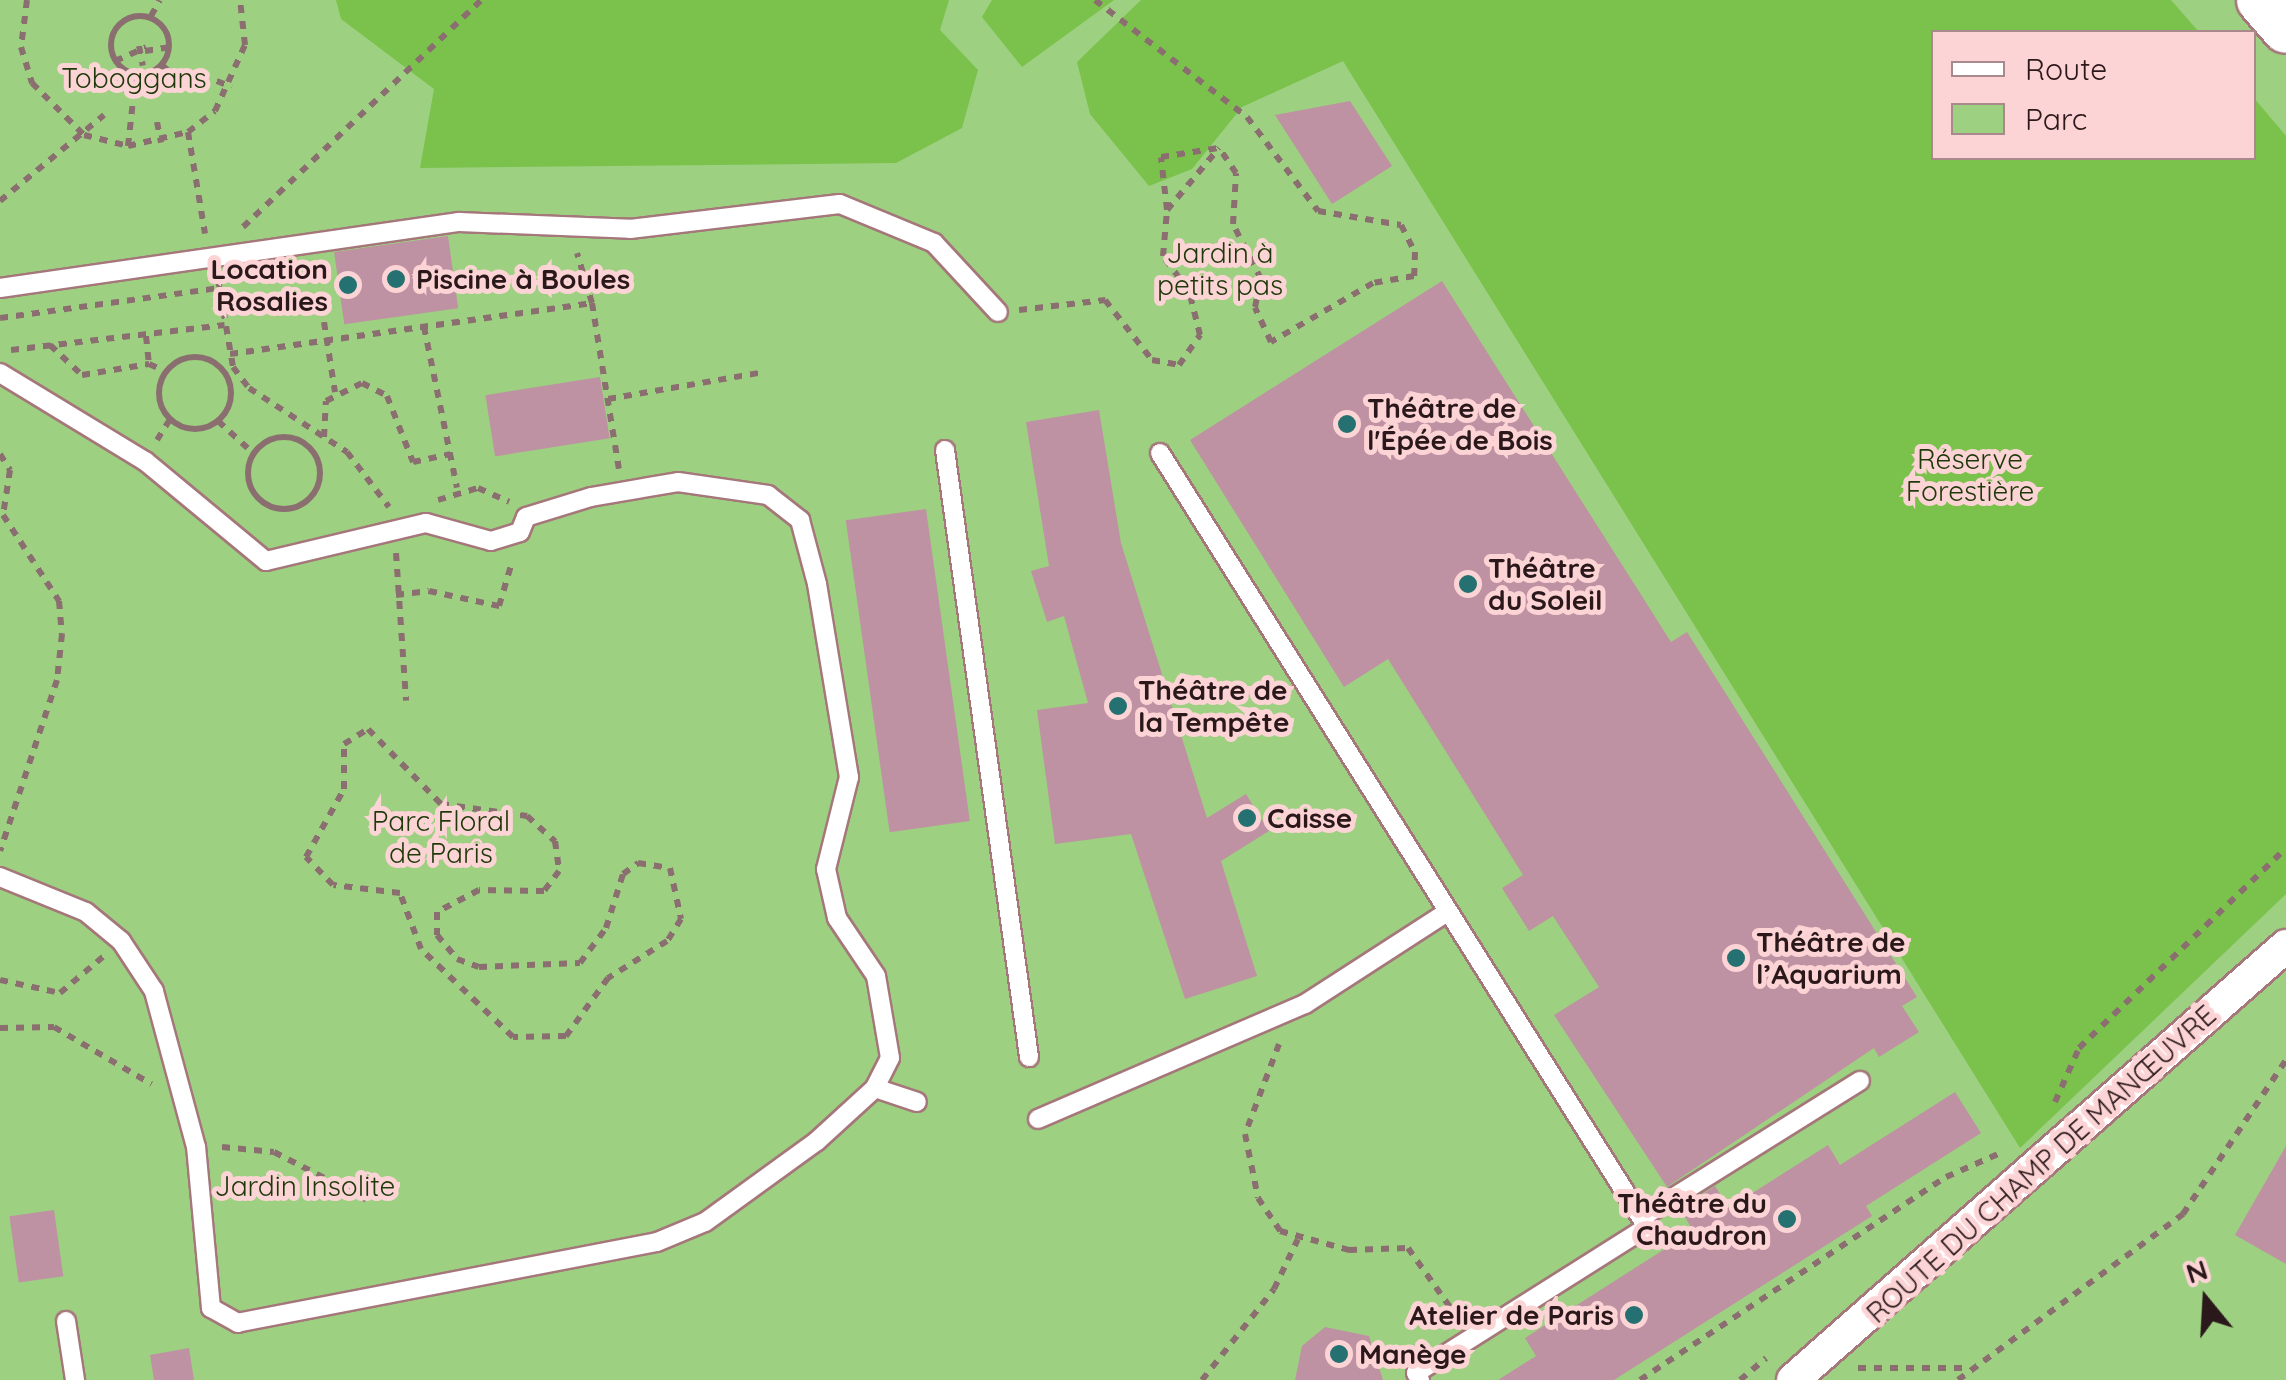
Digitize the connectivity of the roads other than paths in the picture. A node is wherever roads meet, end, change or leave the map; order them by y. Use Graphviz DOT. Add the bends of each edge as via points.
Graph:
graph roads {
  1 [pos="2261,0"];
  2 [pos="2286,29"];
  3 [pos="0,288"];
  4 [pos="998,312"];
  5 [pos="0,374"];
  6 [pos="945,450"];
  7 [pos="1160,453"];
  8 [pos="0,877"];
  9 [pos="1444,914"];
  10 [pos="2286,946"];
  11 [pos="1029,1057"];
  12 [pos="1860,1081"];
  13 [pos="874,1088"];
  14 [pos="917,1102"];
  15 [pos="1038,1119"];
  16 [pos="1642,1217"];
  17 [pos="66,1321"];
  18 [pos="75,1380"];
  19 [pos="1420,1380"];
  20 [pos="1793,1380"];
  1 -- 2 [label="main road"];
  3 -- 4 [label="lane" via="459,222 570,230 777,218 840,204 934,242"];
  5 -- 13 [label="lane" via="145,461 266,561 426,523 492,541 623,490 724,486 768,495 800,520 849,777 826,869 837,918 876,976 890,1058"];
  6 -- 11 [label="lane"];
  7 -- 9 [label="lane"];
  8 -- 13 [label="lane" via="57,896 121,941 154,991 196,1147 210,1308 238,1324 657,1242 705,1222"];
  9 -- 15 [label="lane" via="1305,1004"];
  9 -- 16 [label="lane"];
  10 -- 20 [label="street, ROUTE DU CHAMP DE MANŒUVRE"];
  12 -- 16 [label="lane"];
  13 -- 14 [label="lane"];
  16 -- 19 [label="lane" via="1641,1234 1416,1373"];
  17 -- 18 [label="lane"];
}
